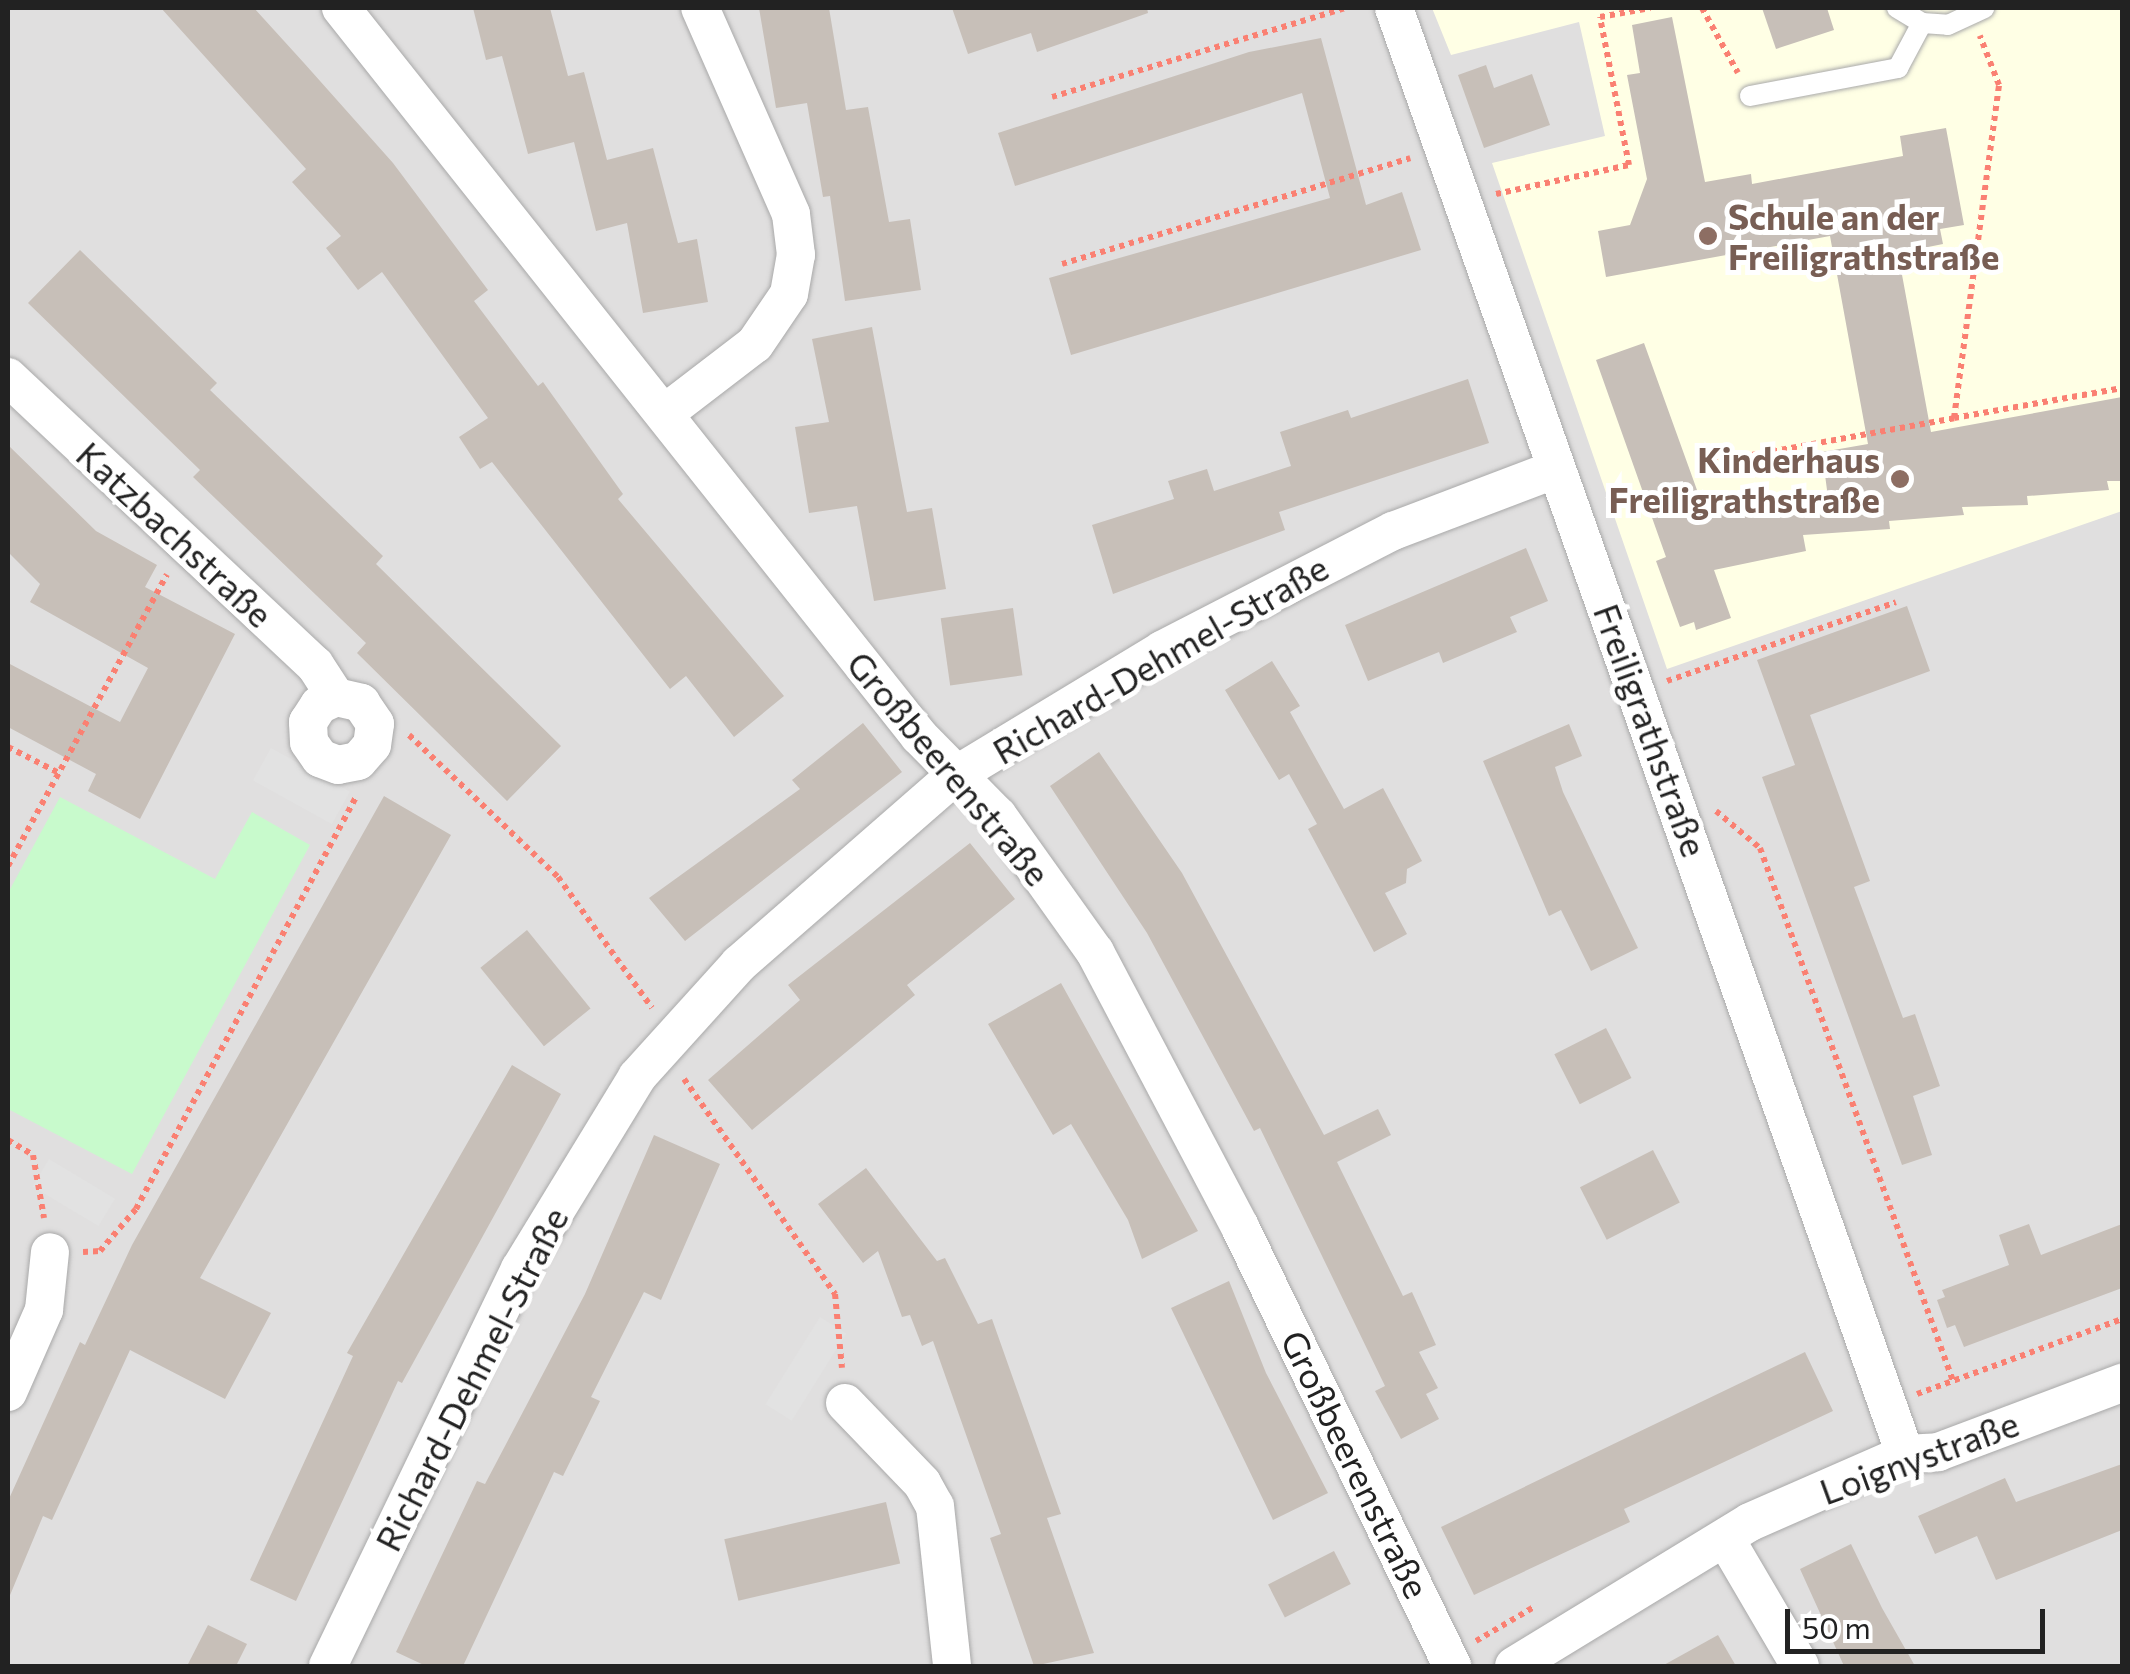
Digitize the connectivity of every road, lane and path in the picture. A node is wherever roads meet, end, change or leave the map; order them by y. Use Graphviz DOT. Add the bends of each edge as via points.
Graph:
graph roads {
  1 [pos="341,8"];
  2 [pos="700,8"];
  3 [pos="1345,8"];
  4 [pos="1394,8"];
  5 [pos="1650,8"];
  6 [pos="1702,8"];
  7 [pos="1897,8"];
  8 [pos="1978,13"];
  9 [pos="1922,23"];
  10 [pos="1750,96"];
  11 [pos="1052,97"];
  12 [pos="1440,148"];
  13 [pos="1459,202"];
  14 [pos="1062,264"];
  15 [pos="8,377"];
  16 [pos="2122,388"];
  17 [pos="664,414"];
  18 [pos="1954,418"];
  19 [pos="1713,462"];
  20 [pos="1556,469"];
  21 [pos="184,542"];
  22 [pos="1896,602"];
  23 [pos="1638,691"];
  24 [pos="336,697"];
  25 [pos="375,724"];
  26 [pos="8,747"];
  27 [pos="358,761"];
  28 [pos="59,773"];
  29 [pos="956,775"];
  30 [pos="1672,789"];
  31 [pos="8,866"];
  32 [pos="667,1039"];
  33 [pos="8,1140"];
  34 [pos="50,1252"];
  35 [pos="1953,1380"];
  36 [pos="2122,1383"];
  37 [pos="8,1392"];
  38 [pos="845,1403"];
  39 [pos="1905,1454"];
  40 [pos="1725,1538"];
  41 [pos="328,1666"];
  42 [pos="952,1666"];
  43 [pos="1452,1666"];
  44 [pos="1514,1666"];
  45 [pos="1800,1666"];
  1 -- 17 [label="street, Großbeerenstraße"];
  2 -- 17 [label="street" via="791,214 796,256 788,294 755,344"];
  3 -- 11 [label="path"];
  4 -- 12 [label="street, Freiligrathstraße"];
  5 -- 13 [label="path" via="1600,17 1629,165"];
  6 -- 10 [label="path"];
  7 -- 9 [label="lane"];
  8 -- 9 [label="lane" via="1948,25"];
  8 -- 18 [label="path" via="2000,85"];
  9 -- 10 [label="lane" via="1898,68"];
  12 -- 13 [label="street, Freiligrathstraße"];
  12 -- 14 [label="path"];
  13 -- 20 [label="street, Freiligrathstraße"];
  15 -- 21 [label="street, Katzbachstraße"];
  16 -- 18 [label="path"];
  17 -- 29 [label="street, Großbeerenstraße"];
  18 -- 19 [label="path"];
  20 -- 23 [label="street, Freiligrathstraße"];
  20 -- 29 [label="street, Richard-Dehmel-Straße" via="1393,531 1283,585"];
  21 -- 24 [label="street, Katzbachstraße" via="315,665"];
  21 -- 28 [label="path"];
  22 -- 23 [label="path"];
  23 -- 30 [label="street, Freiligrathstraße"];
  24 -- 25 [label="street, Katzbachstraße" via="361,703"];
  24 -- 27 [label="street" via="313,714 309,742 320,758 338,765"];
  25 -- 27 [label="street" via="372,746"];
  25 -- 32 [label="path" via="406,732 558,877 646,995"];
  26 -- 28 [label="path"];
  27 -- 34 [label="path" via="357,801 136,1208 100,1251"];
  28 -- 31 [label="path"];
  29 -- 32 [label="street, Richard-Dehmel-Straße" via="739,964"];
  29 -- 43 [label="street, Großbeerenstraße" via="998,816 1096,952 1240,1227"];
  30 -- 35 [label="path" via="1711,808 1760,848"];
  30 -- 39 [label="street, Freiligrathstraße"];
  32 -- 38 [label="path" via="693,1100 834,1294"];
  32 -- 41 [label="street, Richard-Dehmel-Straße" via="520,1269"];
  33 -- 34 [label="path" via="33,1155"];
  34 -- 37 [label="street" via="44,1310"];
  36 -- 39 [label="street, Loignystraße" via="1938,1452"];
  38 -- 42 [label="street" via="922,1483 935,1506"];
  39 -- 40 [label="street, Loignystraße"];
  40 -- 44 [label="street, Loignystraße"];
  40 -- 45 [label="street"];
}
